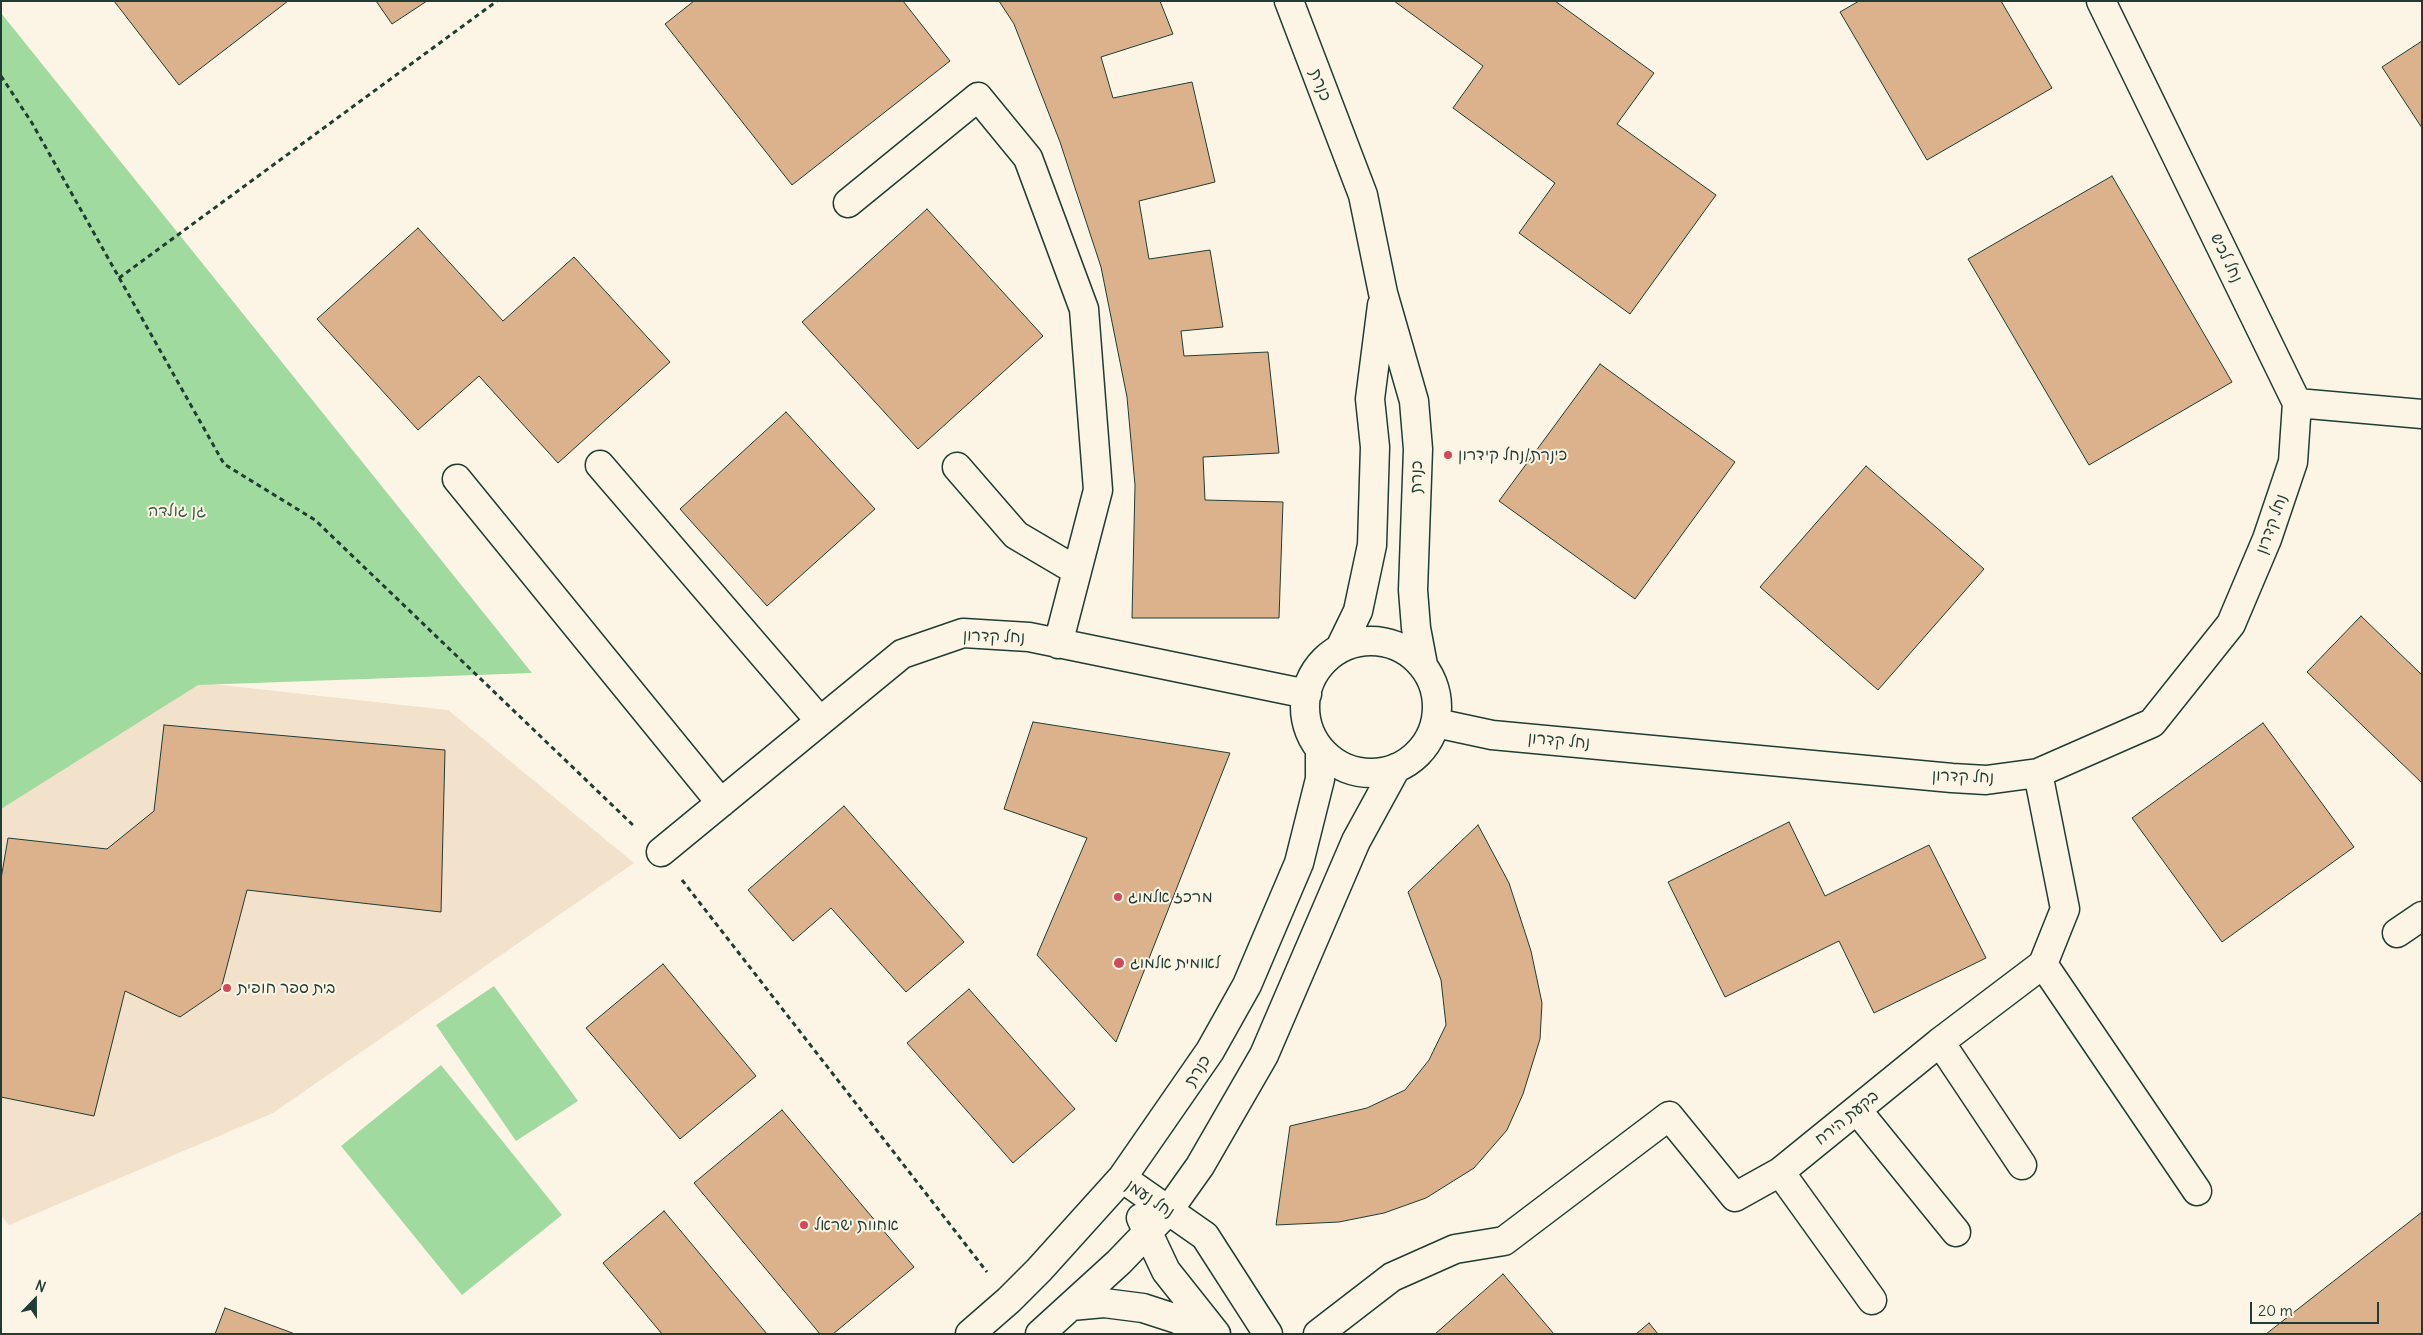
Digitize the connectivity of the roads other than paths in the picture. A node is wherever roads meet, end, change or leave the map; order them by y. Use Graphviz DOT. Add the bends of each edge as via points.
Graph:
graph roads {
  1 [pos="1276,1"];
  2 [pos="1288,1"];
  3 [pos="2101,1"];
  4 [pos="1306,50"];
  5 [pos="848,203"];
  6 [pos="1383,293"];
  7 [pos="2297,403"];
  8 [pos="2422,414"];
  9 [pos="600,465"];
  10 [pos="957,466"];
  11 [pos="458,479"];
  12 [pos="1077,571"];
  13 [pos="1058,644"];
  14 [pos="1340,648"];
  15 [pos="1423,665"];
  16 [pos="1307,694"];
  17 [pos="820,722"];
  18 [pos="1436,723"];
  19 [pos="1320,749"];
  20 [pos="1396,768"];
  21 [pos="2038,773"];
  22 [pos="720,803"];
  23 [pos="661,852"];
  24 [pos="2422,916"];
  25 [pos="2397,934"];
  26 [pos="2043,964"];
  27 [pos="1940,1042"];
  28 [pos="1857,1110"];
  29 [pos="2022,1165"];
  30 [pos="1780,1172"];
  31 [pos="1122,1178"];
  32 [pos="2197,1190"];
  33 [pos="1168,1211"];
  34 [pos="1148,1232"];
  35 [pos="1956,1232"];
  36 [pos="1872,1300"];
  37 [pos="1071,1306"];
  38 [pos="970,1334"];
  39 [pos="1040,1334"];
  40 [pos="1208,1334"];
  41 [pos="1216,1334"];
  42 [pos="1268,1334"];
  43 [pos="1318,1334"];
  1 -- 4 [label="street, כנרת"];
  2 -- 4 [label="street, כנרת"];
  3 -- 7 [label="street, נחל לכיש"];
  4 -- 6 [label="street, כנרת" via="1363,195"];
  5 -- 12 [label="street" via="978,97 1028,158 1084,308 1098,490"];
  6 -- 14 [label="street, כנרת" via="1370,399 1375,447 1372,545 1358,611"];
  6 -- 15 [label="street, כנרת" via="1414,400 1418,449 1413,590"];
  7 -- 8 [label="street"];
  7 -- 21 [label="street, נחל קדרון" via="2293,462 2268,539 2232,624 2152,723"];
  9 -- 17 [label="street"];
  10 -- 12 [label="street" via="1016,535"];
  11 -- 22 [label="street"];
  12 -- 13 [label="street"];
  13 -- 16 [label="street, נחל קדרון"];
  13 -- 17 [label="street, נחל קדרון" via="1029,637 963,633 902,654"];
  14 -- 15 [label="street" via="1361,641 1384,642 1405,650"];
  14 -- 16 [label="street" via="1314,673"];
  15 -- 18 [label="street" via="1437,702"];
  16 -- 19 [label="street" via="1305,711 1310,732"];
  17 -- 22 [label="street, נחל קדרון"];
  18 -- 20 [label="street" via="1427,742 1414,757"];
  18 -- 21 [label="street, נחל קדרון" via="1492,735 1952,778 1986,780"];
  19 -- 20 [label="street" via="1336,763 1355,771 1376,772"];
  19 -- 31 [label="street, כנרת" via="1320,780 1315,806 1299,863 1272,930 1210,1052"];
  20 -- 33 [label="street" via="1356,842 1264,1055 1205,1158"];
  21 -- 26 [label="street" via="2065,910"];
  22 -- 23 [label="street, נחל קדרון"];
  24 -- 25 [label="street"];
  26 -- 27 [label="street, בקעת הירח"];
  26 -- 32 [label="street"];
  27 -- 28 [label="street, בקעת הירח"];
  27 -- 29 [label="street"];
  28 -- 30 [label="street, בקעת הירח"];
  28 -- 35 [label="street"];
  30 -- 36 [label="street"];
  30 -- 43 [label="street, בקעת הירח" via="1735,1197 1668,1116 1504,1241 1455,1249 1392,1277"];
  31 -- 33 [label="street, נחל נעמן"];
  31 -- 34 [label="street, נחל נעמן"];
  31 -- 38 [label="street, כנרת" via="1009,1300"];
  33 -- 34 [label="street"];
  33 -- 42 [label="street, נחל נעמן" via="1205,1236"];
  34 -- 37 [label="street"];
  34 -- 41 [label="street, נחל נעמן" via="1166,1271"];
  37 -- 39 [label="street"];
  37 -- 40 [label="street" via="1104,1304 1144,1308"];
}
